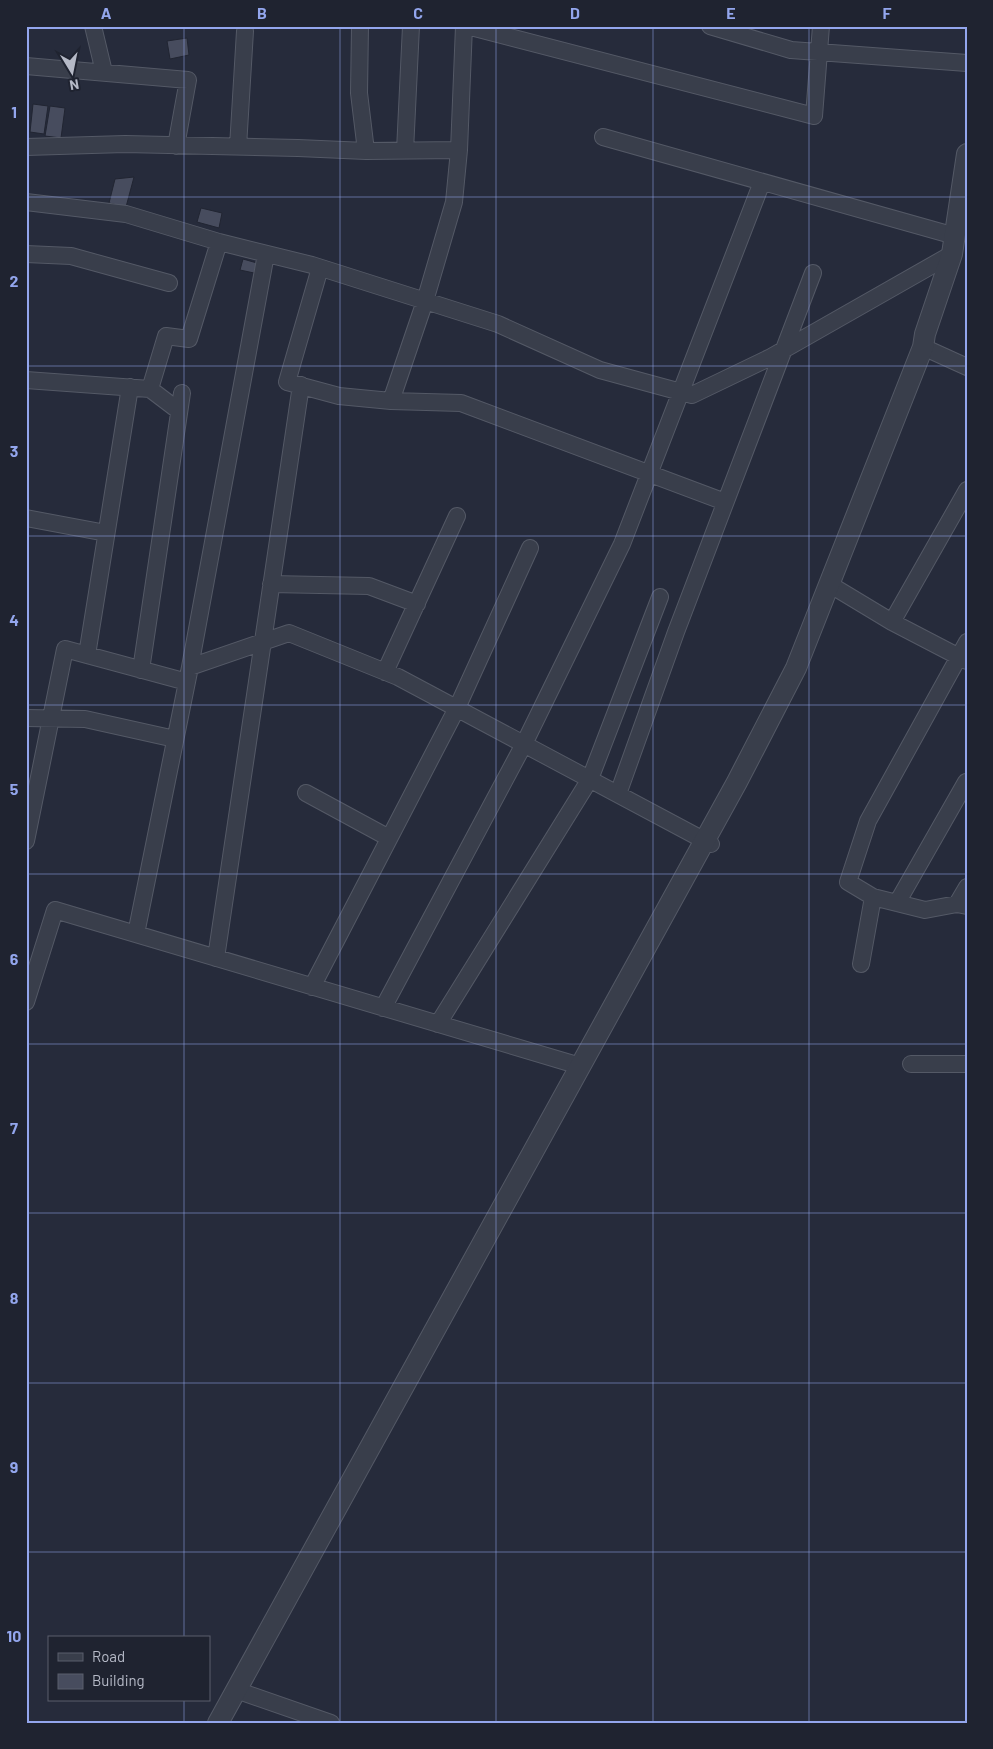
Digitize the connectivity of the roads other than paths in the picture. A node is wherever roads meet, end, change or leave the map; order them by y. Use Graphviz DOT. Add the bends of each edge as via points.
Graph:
graph roads {
  1 [pos="93,26"];
  2 [pos="360,26"];
  3 [pos="411,26"];
  4 [pos="465,26"];
  5 [pos="710,26"];
  6 [pos="821,26"];
  7 [pos="245,31"];
  8 [pos="819,52"];
  9 [pos="967,63"];
  10 [pos="26,66"];
  11 [pos="104,72"];
  12 [pos="603,137"];
  13 [pos="176,146"];
  14 [pos="26,147"];
  15 [pos="238,148"];
  16 [pos="459,150"];
  17 [pos="366,151"];
  18 [pos="405,151"];
  19 [pos="967,154"];
  20 [pos="762,182"];
  21 [pos="26,202"];
  22 [pos="219,242"];
  23 [pos="954,245"];
  24 [pos="26,254"];
  25 [pos="266,254"];
  26 [pos="320,268"];
  27 [pos="813,273"];
  28 [pos="169,283"];
  29 [pos="425,301"];
  30 [pos="923,346"];
  31 [pos="783,350"];
  32 [pos="967,367"];
  33 [pos="26,380"];
  34 [pos="300,385"];
  35 [pos="130,387"];
  36 [pos="150,389"];
  37 [pos="681,392"];
  38 [pos="182,393"];
  39 [pos="391,401"];
  40 [pos="180,411"];
  41 [pos="649,474"];
  42 [pos="967,490"];
  43 [pos="725,502"];
  44 [pos="457,516"];
  45 [pos="26,518"];
  46 [pos="106,533"];
  47 [pos="530,548"];
  48 [pos="271,584"];
  49 [pos="829,584"];
  50 [pos="660,597"];
  51 [pos="417,604"];
  52 [pos="892,622"];
  53 [pos="263,642"];
  54 [pos="964,653"];
  55 [pos="87,655"];
  56 [pos="141,670"];
  57 [pos="385,672"];
  58 [pos="188,675"];
  59 [pos="457,708"];
  60 [pos="26,718"];
  61 [pos="51,719"];
  62 [pos="175,739"];
  63 [pos="524,744"];
  64 [pos="590,779"];
  65 [pos="966,782"];
  66 [pos="32,784"];
  67 [pos="306,793"];
  68 [pos="618,794"];
  69 [pos="389,838"];
  70 [pos="26,841"];
  71 [pos="708,842"];
  72 [pos="967,887"];
  73 [pos="873,897"];
  74 [pos="897,903"];
  75 [pos="962,905"];
  76 [pos="136,934"];
  77 [pos="216,958"];
  78 [pos="861,964"];
  79 [pos="312,987"];
  80 [pos="26,1002"];
  81 [pos="383,1008"];
  82 [pos="438,1024"];
  83 [pos="911,1064"];
  84 [pos="967,1064"];
  85 [pos="580,1066"];
  86 [pos="236,1690"];
  87 [pos="218,1723"];
  88 [pos="331,1723"];
  1 -- 11 [label="street"];
  2 -- 17 [label="street" via="359,93"];
  3 -- 18 [label="street"];
  4 -- 8 [label="street" via="814,116"];
  4 -- 16 [label="street"];
  5 -- 8 [label="street" via="791,50"];
  6 -- 8 [label="street"];
  7 -- 15 [label="street"];
  8 -- 9 [label="street"];
  10 -- 11 [label="street"];
  11 -- 13 [label="street" via="188,80"];
  12 -- 20 [label="street"];
  13 -- 14 [label="street"];
  13 -- 15 [label="street"];
  15 -- 17 [label="street"];
  16 -- 18 [label="street"];
  16 -- 29 [label="street" via="454,202"];
  17 -- 18 [label="street"];
  19 -- 23 [label="street"];
  20 -- 23 [label="street"];
  20 -- 37 [label="street"];
  21 -- 22 [label="street" via="126,214"];
  22 -- 25 [label="street"];
  22 -- 36 [label="street" via="189,340 166,336"];
  23 -- 30 [label="street"];
  23 -- 31 [label="street"];
  24 -- 28 [label="street" via="71,256"];
  25 -- 26 [label="street"];
  25 -- 58 [label="street"];
  26 -- 29 [label="street"];
  26 -- 34 [label="street" via="287,382"];
  27 -- 31 [label="street"];
  29 -- 37 [label="street" via="498,324 600,370"];
  29 -- 39 [label="street"];
  30 -- 32 [label="street"];
  30 -- 49 [label="street"];
  31 -- 37 [label="street" via="692,395"];
  31 -- 43 [label="street"];
  33 -- 35 [label="street"];
  34 -- 39 [label="street" via="339,396"];
  34 -- 48 [label="street"];
  35 -- 36 [label="street"];
  35 -- 46 [label="street"];
  36 -- 40 [label="street"];
  37 -- 41 [label="street"];
  38 -- 40 [label="street"];
  39 -- 41 [label="street" via="461,403"];
  40 -- 56 [label="street"];
  41 -- 43 [label="street"];
  41 -- 63 [label="street" via="622,544"];
  42 -- 52 [label="street"];
  43 -- 68 [label="street"];
  44 -- 51 [label="street"];
  45 -- 46 [label="street"];
  46 -- 55 [label="street"];
  47 -- 59 [label="street"];
  48 -- 51 [label="street" via="368,586"];
  48 -- 53 [label="street"];
  49 -- 52 [label="street"];
  49 -- 71 [label="street" via="796,668"];
  50 -- 64 [label="street"];
  51 -- 57 [label="street"];
  52 -- 54 [label="street"];
  53 -- 57 [label="street" via="290,633"];
  53 -- 58 [label="street"];
  53 -- 77 [label="street"];
  54 -- 73 [label="street" via="868,822 848,882"];
  55 -- 56 [label="street"];
  55 -- 61 [label="street" via="65,649"];
  56 -- 58 [label="street"];
  57 -- 59 [label="street"];
  58 -- 62 [label="street"];
  59 -- 63 [label="street"];
  59 -- 69 [label="street"];
  60 -- 61 [label="street"];
  61 -- 62 [label="street" via="86,719"];
  61 -- 66 [label="street"];
  62 -- 76 [label="street"];
  63 -- 64 [label="street"];
  63 -- 81 [label="street"];
  64 -- 68 [label="street"];
  64 -- 82 [label="street"];
  65 -- 74 [label="street"];
  66 -- 70 [label="street"];
  67 -- 69 [label="street"];
  68 -- 71 [label="street"];
  69 -- 79 [label="street"];
  71 -- 85 [label="street"];
  72 -- 75 [label="street"];
  73 -- 74 [label="street"];
  73 -- 78 [label="street"];
  74 -- 75 [label="street" via="925,910"];
  76 -- 77 [label="street"];
  76 -- 80 [label="street" via="55,910"];
  77 -- 79 [label="street"];
  79 -- 81 [label="street"];
  81 -- 82 [label="street"];
  82 -- 85 [label="street"];
  83 -- 84 [label="street"];
  85 -- 86 [label="street"];
  86 -- 87 [label="street"];
  86 -- 88 [label="street"];
}
